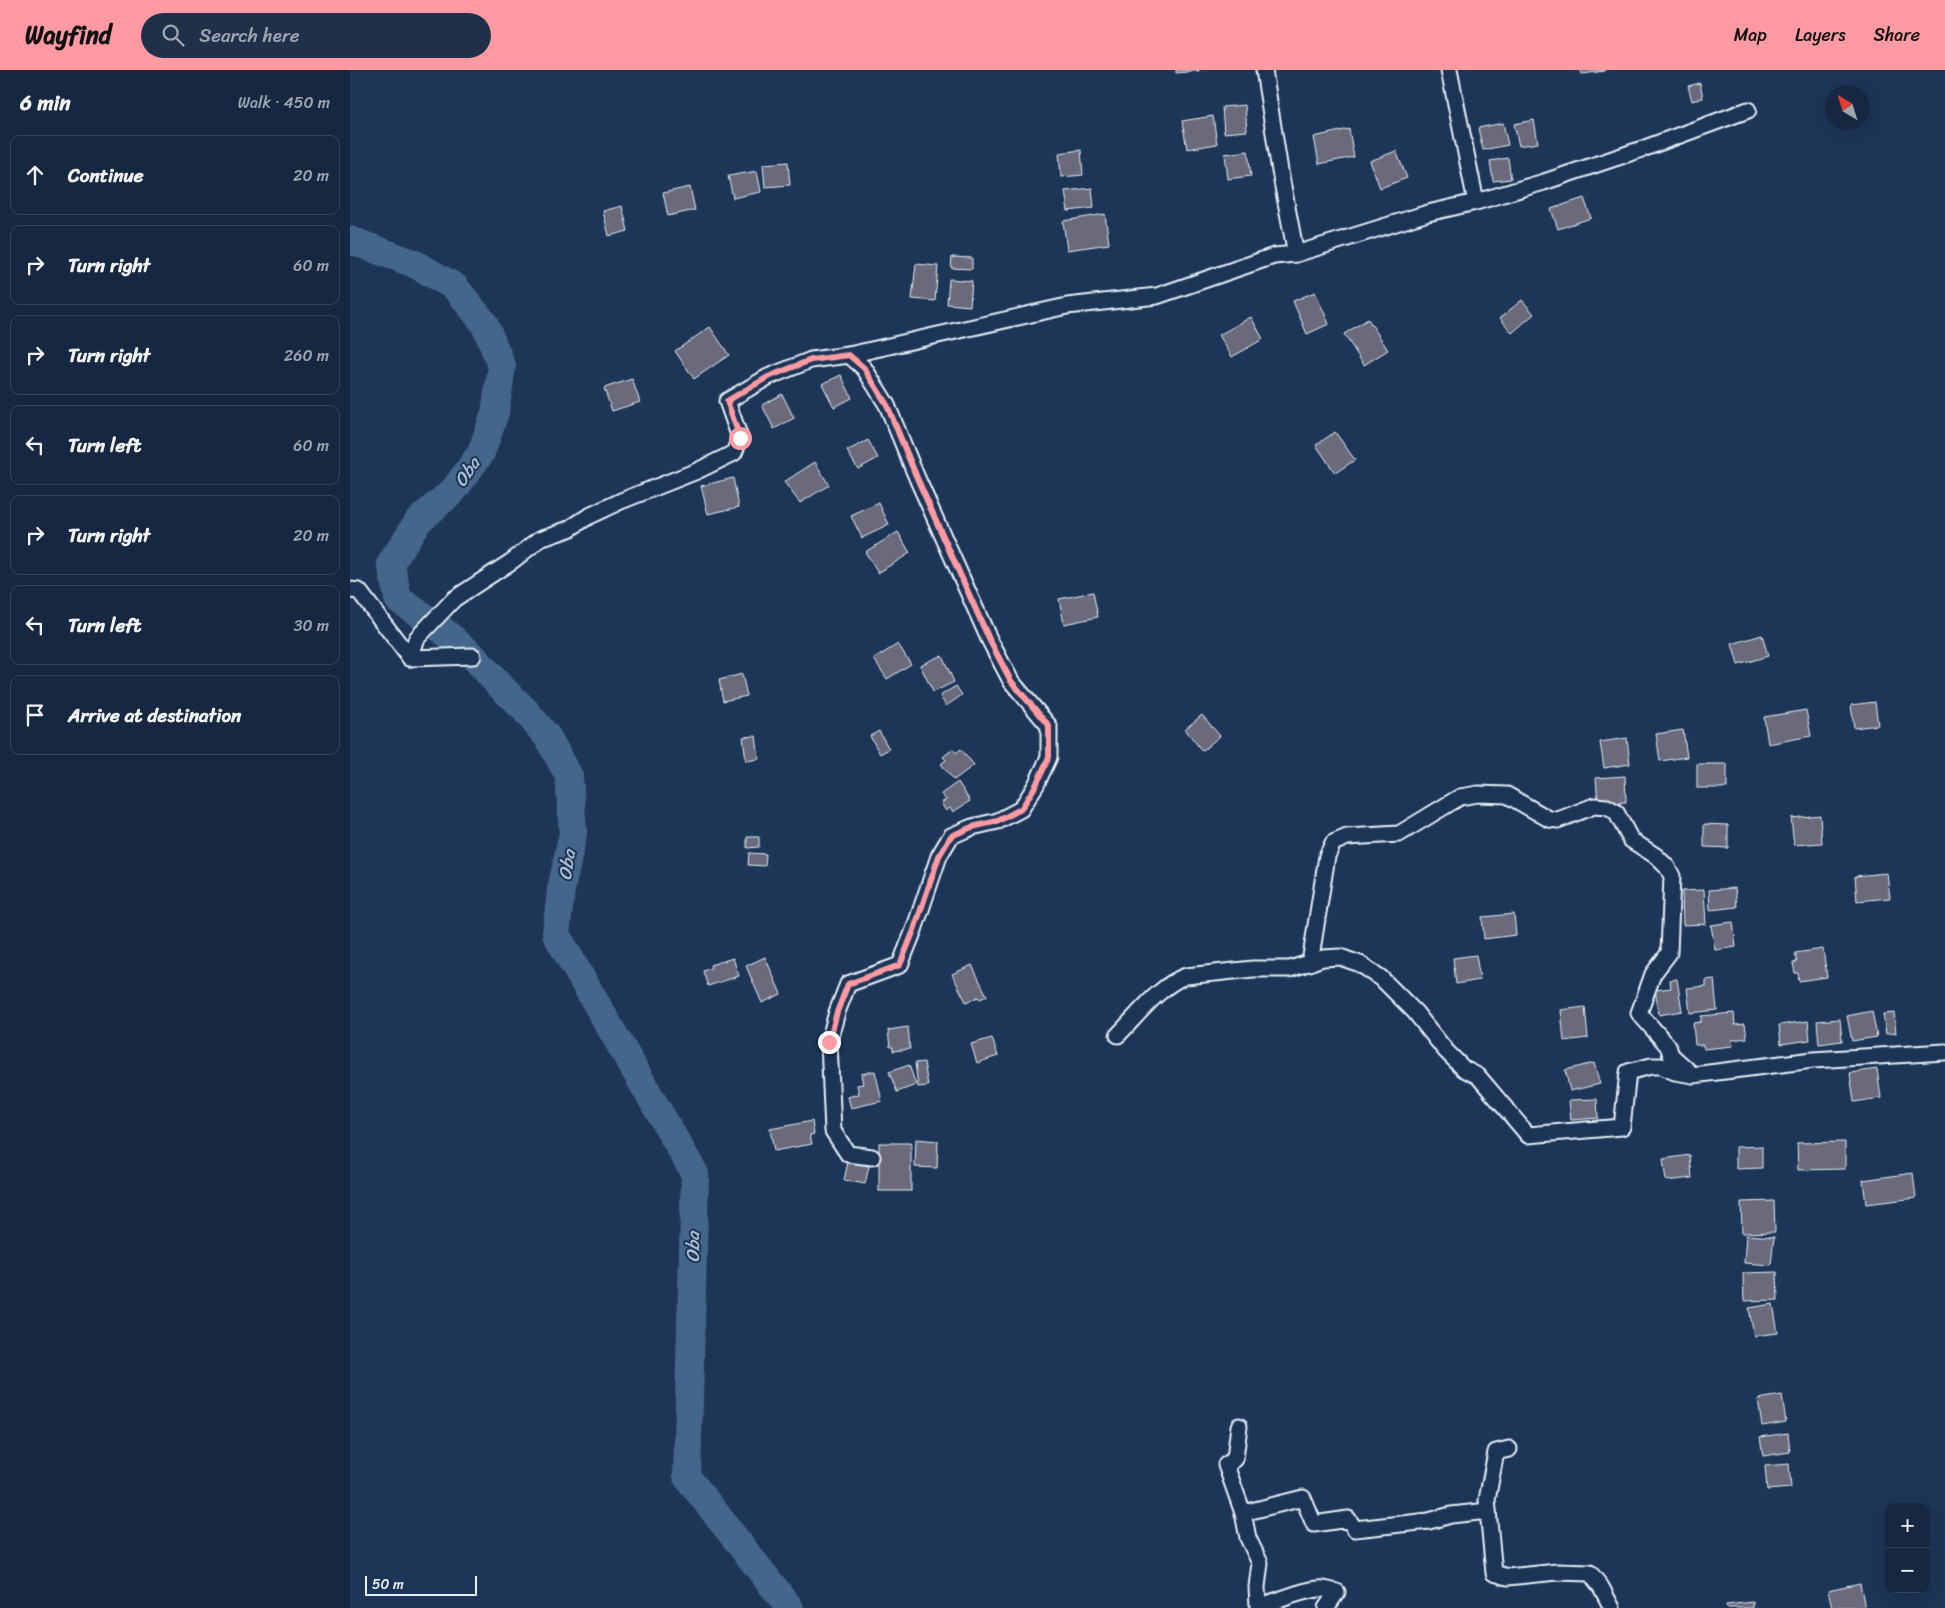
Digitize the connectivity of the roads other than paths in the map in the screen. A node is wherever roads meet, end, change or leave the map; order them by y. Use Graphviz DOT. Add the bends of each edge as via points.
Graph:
graph roads {
  1 [pos="1264,70"];
  2 [pos="1449,70"];
  3 [pos="1748,110"];
  4 [pos="1476,202"];
  5 [pos="1296,254"];
  6 [pos="849,355"];
  7 [pos="350,590"];
  8 [pos="473,656"];
  9 [pos="410,658"];
  10 [pos="1310,963"];
  11 [pos="1118,1035"];
  12 [pos="1945,1052"];
  13 [pos="1693,1075"];
  14 [pos="872,1157"];
  15 [pos="1239,1426"];
  16 [pos="1509,1449"];
  17 [pos="1488,1511"];
  18 [pos="1243,1513"];
  19 [pos="1326,1608"];
  20 [pos="1612,1608"];
  1 -- 5 [label="street"];
  2 -- 4 [label="street"];
  3 -- 4 [label="street" via="1636,151"];
  4 -- 5 [label="street" via="1428,213"];
  5 -- 6 [label="street" via="1274,256 1157,296 1066,306"];
  6 -- 9 [label="street" via="811,360 768,377 727,401 740,438 734,453 621,501 569,529 540,539 454,599 417,638"];
  6 -- 14 [label="street" via="864,368 887,405 954,564 1011,681 1049,726 1049,757 1021,809 998,821 951,836 939,856 900,965 848,984 829,1042 833,1131 848,1154"];
  7 -- 9 [label="street" via="359,591"];
  8 -- 9 [label="street"];
  10 -- 11 [label="street" via="1290,968 1186,976 1162,990"];
  10 -- 13 [label="street" via="1323,958 1340,958 1360,964 1381,978 1415,1012 1446,1051 1464,1069 1478,1076 1528,1136 1622,1127 1628,1072 1661,1066"];
  10 -- 13 [label="street" via="1326,856 1333,843 1347,837 1399,834 1460,797 1478,794 1507,795 1549,819 1558,820 1594,806 1608,807 1616,812 1631,840 1656,856 1672,876 1669,953 1653,974 1639,1013 1668,1046 1671,1055"];
  12 -- 13 [label="street" via="1813,1060"];
  15 -- 18 [label="street" via="1235,1459 1226,1465"];
  16 -- 17 [label="street" via="1496,1452"];
  17 -- 18 [label="street" via="1355,1529 1348,1519 1314,1524 1303,1498"];
  17 -- 20 [label="street" via="1494,1573 1508,1577 1557,1572 1590,1573"];
  18 -- 19 [label="street" via="1248,1538 1260,1563 1258,1606 1320,1589 1337,1592"];
}
